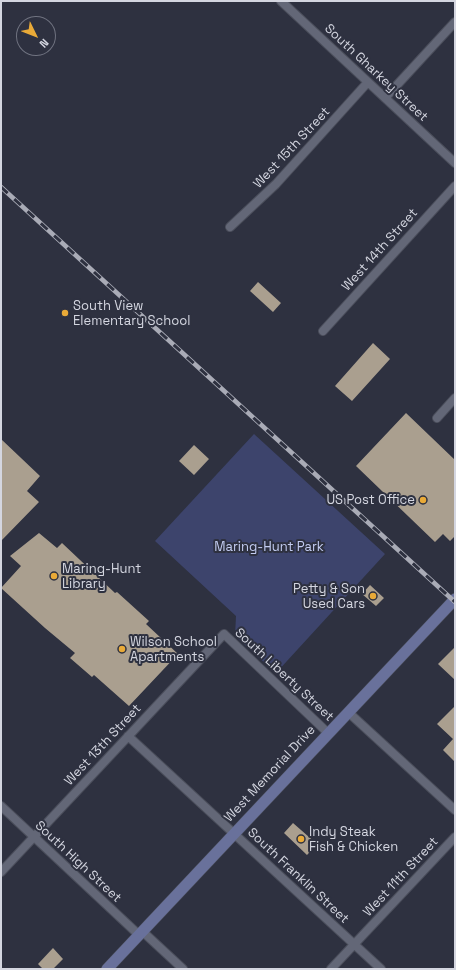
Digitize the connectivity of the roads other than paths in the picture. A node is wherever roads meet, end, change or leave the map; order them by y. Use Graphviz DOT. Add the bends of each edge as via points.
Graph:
graph roads {
  1 [pos="281,1"];
  2 [pos="455,22"];
  3 [pos="368,82"];
  4 [pos="385,98"];
  5 [pos="455,163"];
  6 [pos="455,186"];
  7 [pos="230,227"];
  8 [pos="323,331"];
  9 [pos="455,398"];
  10 [pos="437,418"];
  11 [pos="455,599"];
  12 [pos="224,634"];
  13 [pos="348,712"];
  14 [pos="328,733"];
  15 [pos="128,736"];
  16 [pos="1,806"];
  17 [pos="455,810"];
  18 [pos="234,834"];
  19 [pos="34,837"];
  20 [pos="455,837"];
  21 [pos="1,872"];
  22 [pos="141,933"];
  23 [pos="354,944"];
  24 [pos="107,969"];
  25 [pos="183,969"];
  26 [pos="331,969"];
  27 [pos="381,969"];
  1 -- 3 [label="street, South Gharkey Street"];
  2 -- 4 [label="street"];
  3 -- 4 [label="street, South Gharkey Street"];
  3 -- 7 [label="street, West 15th Street" via="276,184"];
  4 -- 5 [label="street, South Gharkey Street"];
  6 -- 8 [label="street, West 14th Street"];
  9 -- 10 [label="street"];
  11 -- 13 [label="main road, West Memorial Drive"];
  12 -- 14 [label="street, South Liberty Street"];
  12 -- 15 [label="street, West 13th Street"];
  13 -- 14 [label="main road, West Memorial Drive"];
  13 -- 17 [label="street, South Liberty Street"];
  14 -- 18 [label="main road, West Memorial Drive"];
  15 -- 18 [label="street, South Franklin Street"];
  15 -- 19 [label="street, West 13th Street"];
  16 -- 19 [label="street, South High Street"];
  18 -- 22 [label="main road, West Memorial Drive"];
  18 -- 23 [label="street, South Franklin Street"];
  19 -- 21 [label="street, West 13th Street"];
  19 -- 22 [label="street, South High Street"];
  20 -- 23 [label="street, West 11th Street"];
  22 -- 24 [label="main road, West Memorial Drive"];
  22 -- 25 [label="street, South High Street"];
  23 -- 26 [label="street, West 11th Street"];
  23 -- 27 [label="street, South Franklin Street"];
}
